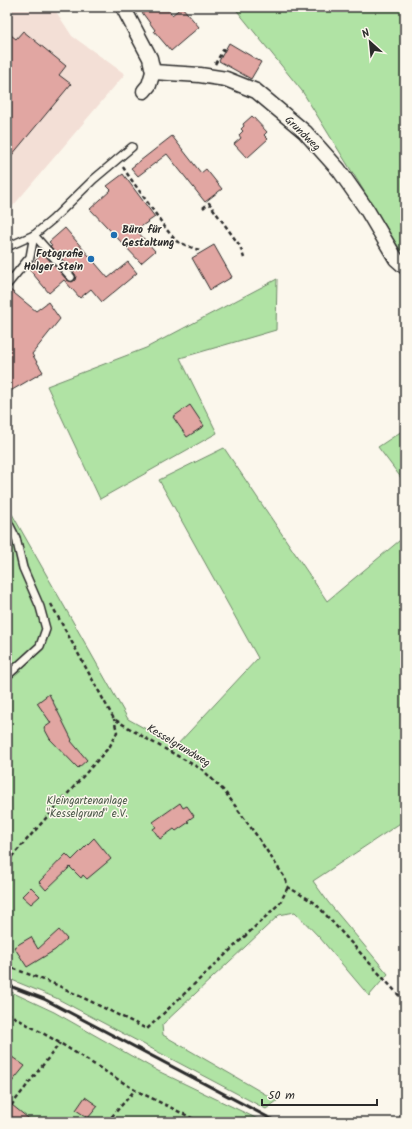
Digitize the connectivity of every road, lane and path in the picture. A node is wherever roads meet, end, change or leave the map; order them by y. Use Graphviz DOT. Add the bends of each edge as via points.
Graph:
graph roads {
  1 [pos="123,7"];
  2 [pos="225,47"];
  3 [pos="221,54"];
  4 [pos="153,72"];
  5 [pos="144,91"];
  6 [pos="132,147"];
  7 [pos="126,172"];
  8 [pos="203,208"];
  9 [pos="34,235"];
  10 [pos="7,247"];
  11 [pos="200,250"];
  12 [pos="244,258"];
  13 [pos="405,267"];
  14 [pos="71,277"];
  15 [pos="7,285"];
  16 [pos="7,520"];
  17 [pos="50,600"];
  18 [pos="7,676"];
  19 [pos="114,719"];
  20 [pos="7,862"];
  21 [pos="288,887"];
  22 [pos="7,966"];
  23 [pos="405,1002"];
  24 [pos="7,1013"];
  25 [pos="60,1043"];
  26 [pos="135,1090"];
  27 [pos="7,1111"];
  28 [pos="107,1122"];
  29 [pos="200,1122"];
  1 -- 4 [label="street" via="150,58"];
  2 -- 3 [label="path"];
  4 -- 5 [label="street" via="152,80"];
  4 -- 13 [label="street, Grundweg" via="226,79 256,91 304,132 339,170 367,210 396,259"];
  6 -- 9 [label="lane"];
  7 -- 11 [label="path" via="176,241"];
  8 -- 12 [label="path" via="209,204 240,246"];
  9 -- 10 [label="lane"];
  9 -- 14 [label="lane"];
  9 -- 15 [label="lane" via="30,257"];
  16 -- 18 [label="lane" via="16,538 23,568 40,607 46,629 40,646"];
  17 -- 19 [label="path"];
  19 -- 20 [label="path" via="117,732 110,746"];
  19 -- 21 [label="path, Kesselgrundweg" via="203,770 225,792 257,836 285,878"];
  21 -- 22 [label="path" via="280,903 147,1029 57,985"];
  21 -- 23 [label="path" via="315,903"];
  24 -- 25 [label="path"];
  25 -- 26 [label="path"];
  25 -- 27 [label="path"];
  26 -- 28 [label="path"];
  26 -- 29 [label="path"];
}
